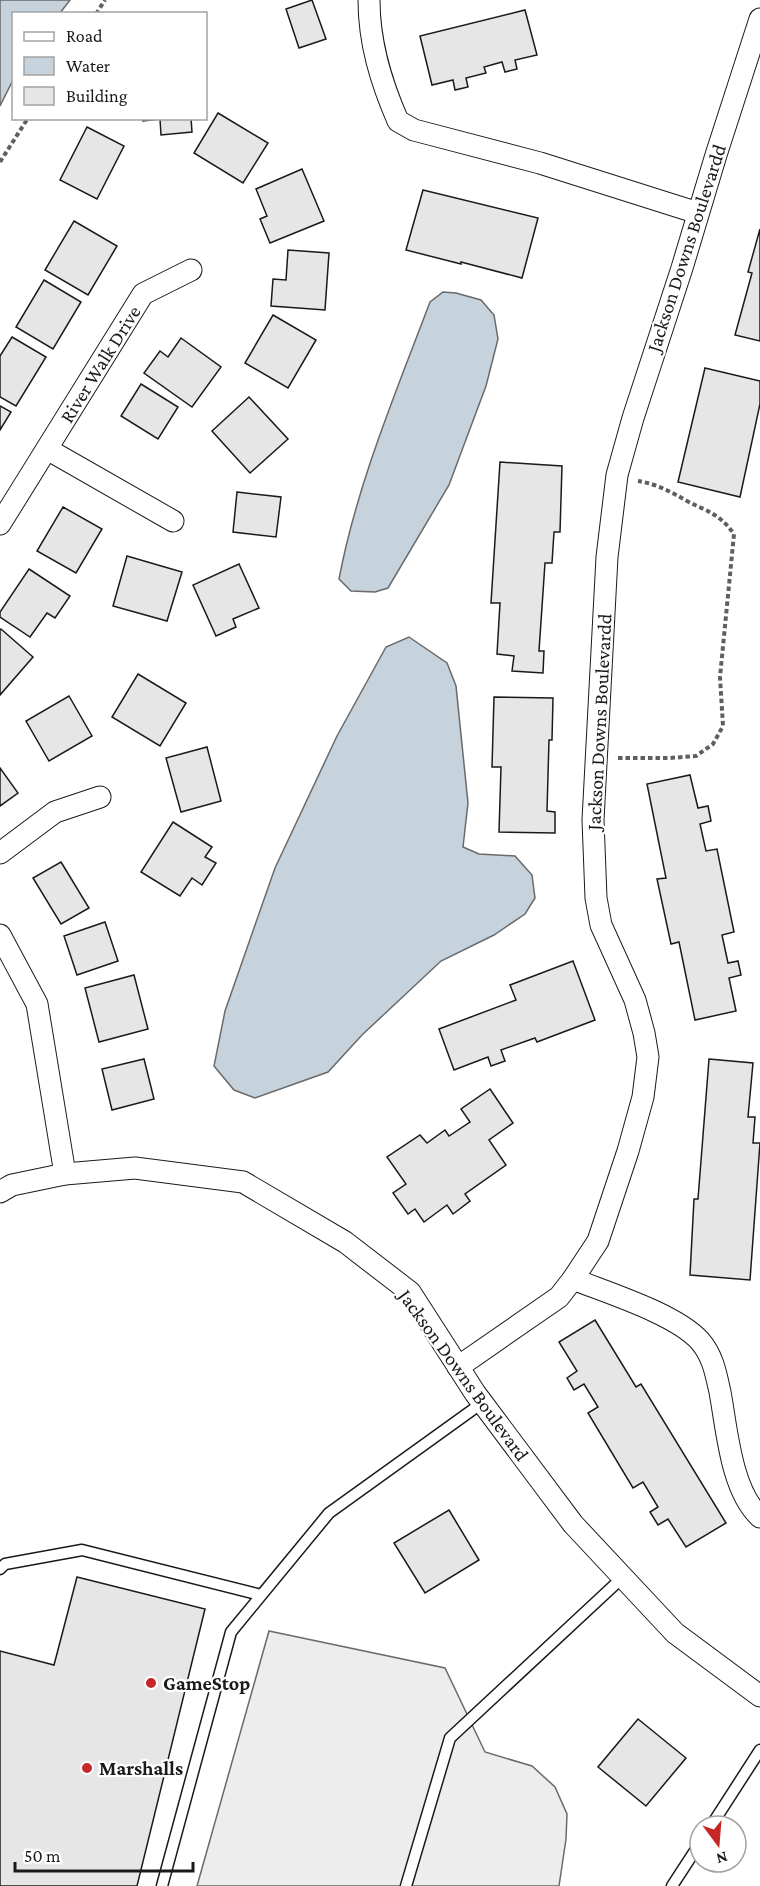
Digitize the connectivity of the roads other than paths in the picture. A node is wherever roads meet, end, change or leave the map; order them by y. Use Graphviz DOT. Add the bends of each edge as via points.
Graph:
graph roads {
  1 [pos="369,0"];
  2 [pos="760,19"];
  3 [pos="698,213"];
  4 [pos="191,270"];
  5 [pos="47,449"];
  6 [pos="173,521"];
  7 [pos="0,524"];
  8 [pos="100,797"];
  9 [pos="0,853"];
  10 [pos="0,935"];
  11 [pos="65,1174"];
  12 [pos="0,1192"];
  13 [pos="573,1279"];
  14 [pos="458,1367"];
  15 [pos="482,1403"];
  16 [pos="760,1517"];
  17 [pos="0,1569"];
  18 [pos="623,1577"];
  19 [pos="261,1595"];
  20 [pos="760,1696"];
  21 [pos="760,1750"];
  22 [pos="719,1814"];
  23 [pos="688,1861"];
  24 [pos="162,1886"];
  25 [pos="406,1886"];
  26 [pos="672,1886"];
  1 -- 3 [label="street" via="375,56 398,122 414,130 540,163"];
  2 -- 3 [label="street, Jackson Downs Boulevardd"];
  3 -- 13 [label="street, Jackson Downs Boulevardd" via="617,478 607,557 593,820 596,898 601,925 635,1000 648,1057 643,1097 617,1187 598,1241"];
  4 -- 5 [label="street, River Walk Drive" via="143,294"];
  5 -- 6 [label="street"];
  5 -- 7 [label="street"];
  8 -- 9 [label="street" via="55,812"];
  10 -- 11 [label="street" via="37,1004"];
  11 -- 12 [label="street, Jackson Downs Boulevard" via="12,1185"];
  11 -- 14 [label="street, Jackson Downs Boulevard" via="135,1168 243,1182 345,1242 410,1292"];
  13 -- 14 [label="street, Jackson Downs Boulevardd" via="559,1297"];
  13 -- 16 [label="street" via="669,1320 700,1341 714,1364 738,1482"];
  14 -- 15 [label="street, Jackson Downs Boulevard"];
  15 -- 18 [label="street, Jackson Downs Boulevard" via="573,1524"];
  15 -- 19 [label="lane" via="329,1513"];
  17 -- 19 [label="lane" via="5,1564 82,1550"];
  18 -- 20 [label="street, Jackson Downs Boulevard" via="675,1633"];
  18 -- 25 [label="lane" via="450,1737"];
  19 -- 24 [label="lane" via="231,1632"];
  21 -- 22 [label="lane"];
  23 -- 26 [label="lane"];
}
